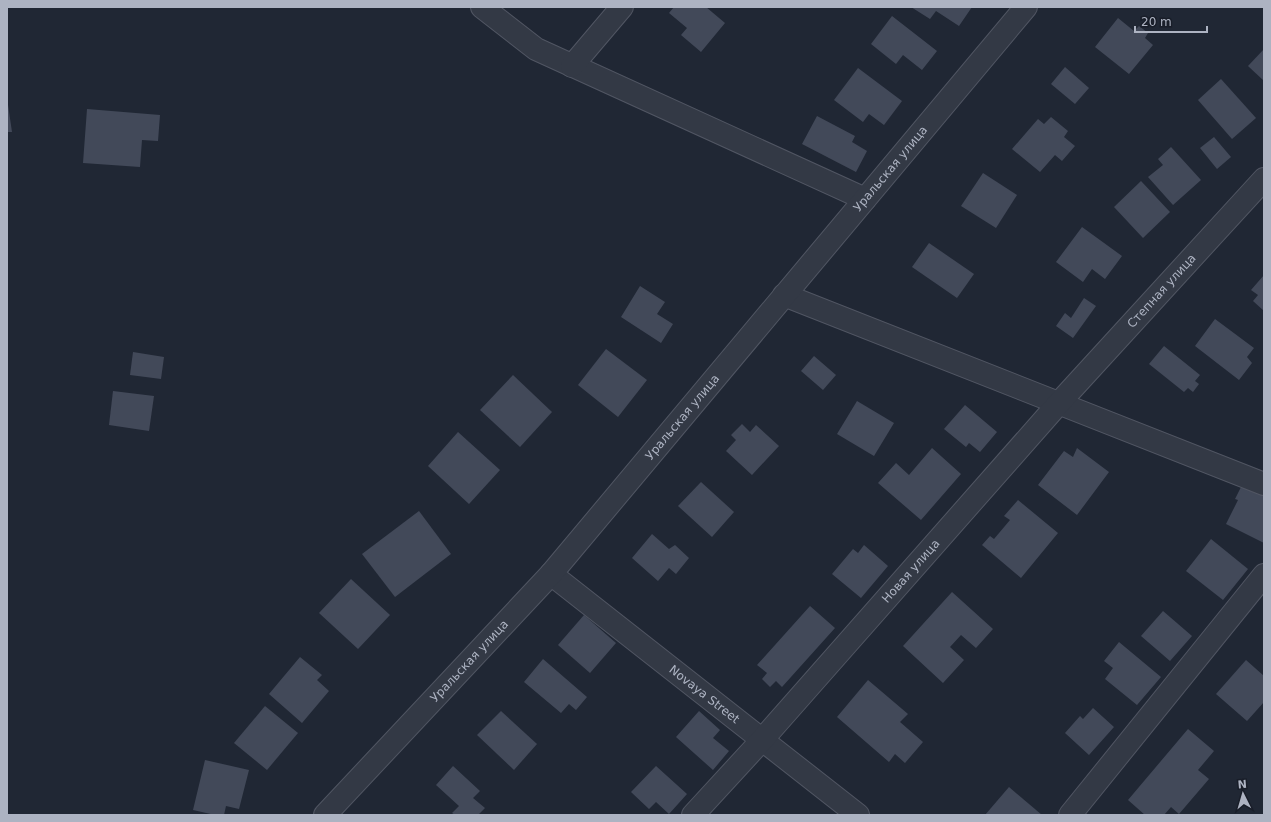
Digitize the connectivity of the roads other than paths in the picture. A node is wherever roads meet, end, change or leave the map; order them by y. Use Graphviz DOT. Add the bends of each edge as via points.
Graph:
graph roads {
  1 [pos="482,7"];
  2 [pos="622,7"];
  3 [pos="1026,7"];
  4 [pos="572,66"];
  5 [pos="1264,179"];
  6 [pos="865,199"];
  7 [pos="784,296"];
  8 [pos="1059,403"];
  9 [pos="1264,484"];
  10 [pos="551,574"];
  11 [pos="1264,575"];
  12 [pos="762,740"];
  13 [pos="325,815"];
  14 [pos="693,815"];
  15 [pos="858,815"];
  16 [pos="1070,815"];
  1 -- 4 [label="street" via="536,49"];
  2 -- 4 [label="street"];
  3 -- 6 [label="street, Уральская улица"];
  4 -- 6 [label="street"];
  5 -- 8 [label="street, Степная улица"];
  6 -- 7 [label="street, Уральская улица"];
  7 -- 8 [label="street"];
  7 -- 10 [label="street, Уральская улица"];
  8 -- 9 [label="street"];
  8 -- 12 [label="street, Новая улица"];
  10 -- 12 [label="street, Novaya Street"];
  10 -- 13 [label="street, Уральская улица"];
  11 -- 16 [label="street"];
  12 -- 14 [label="street, Новая улица"];
  12 -- 15 [label="street, Novaya Street"];
}
